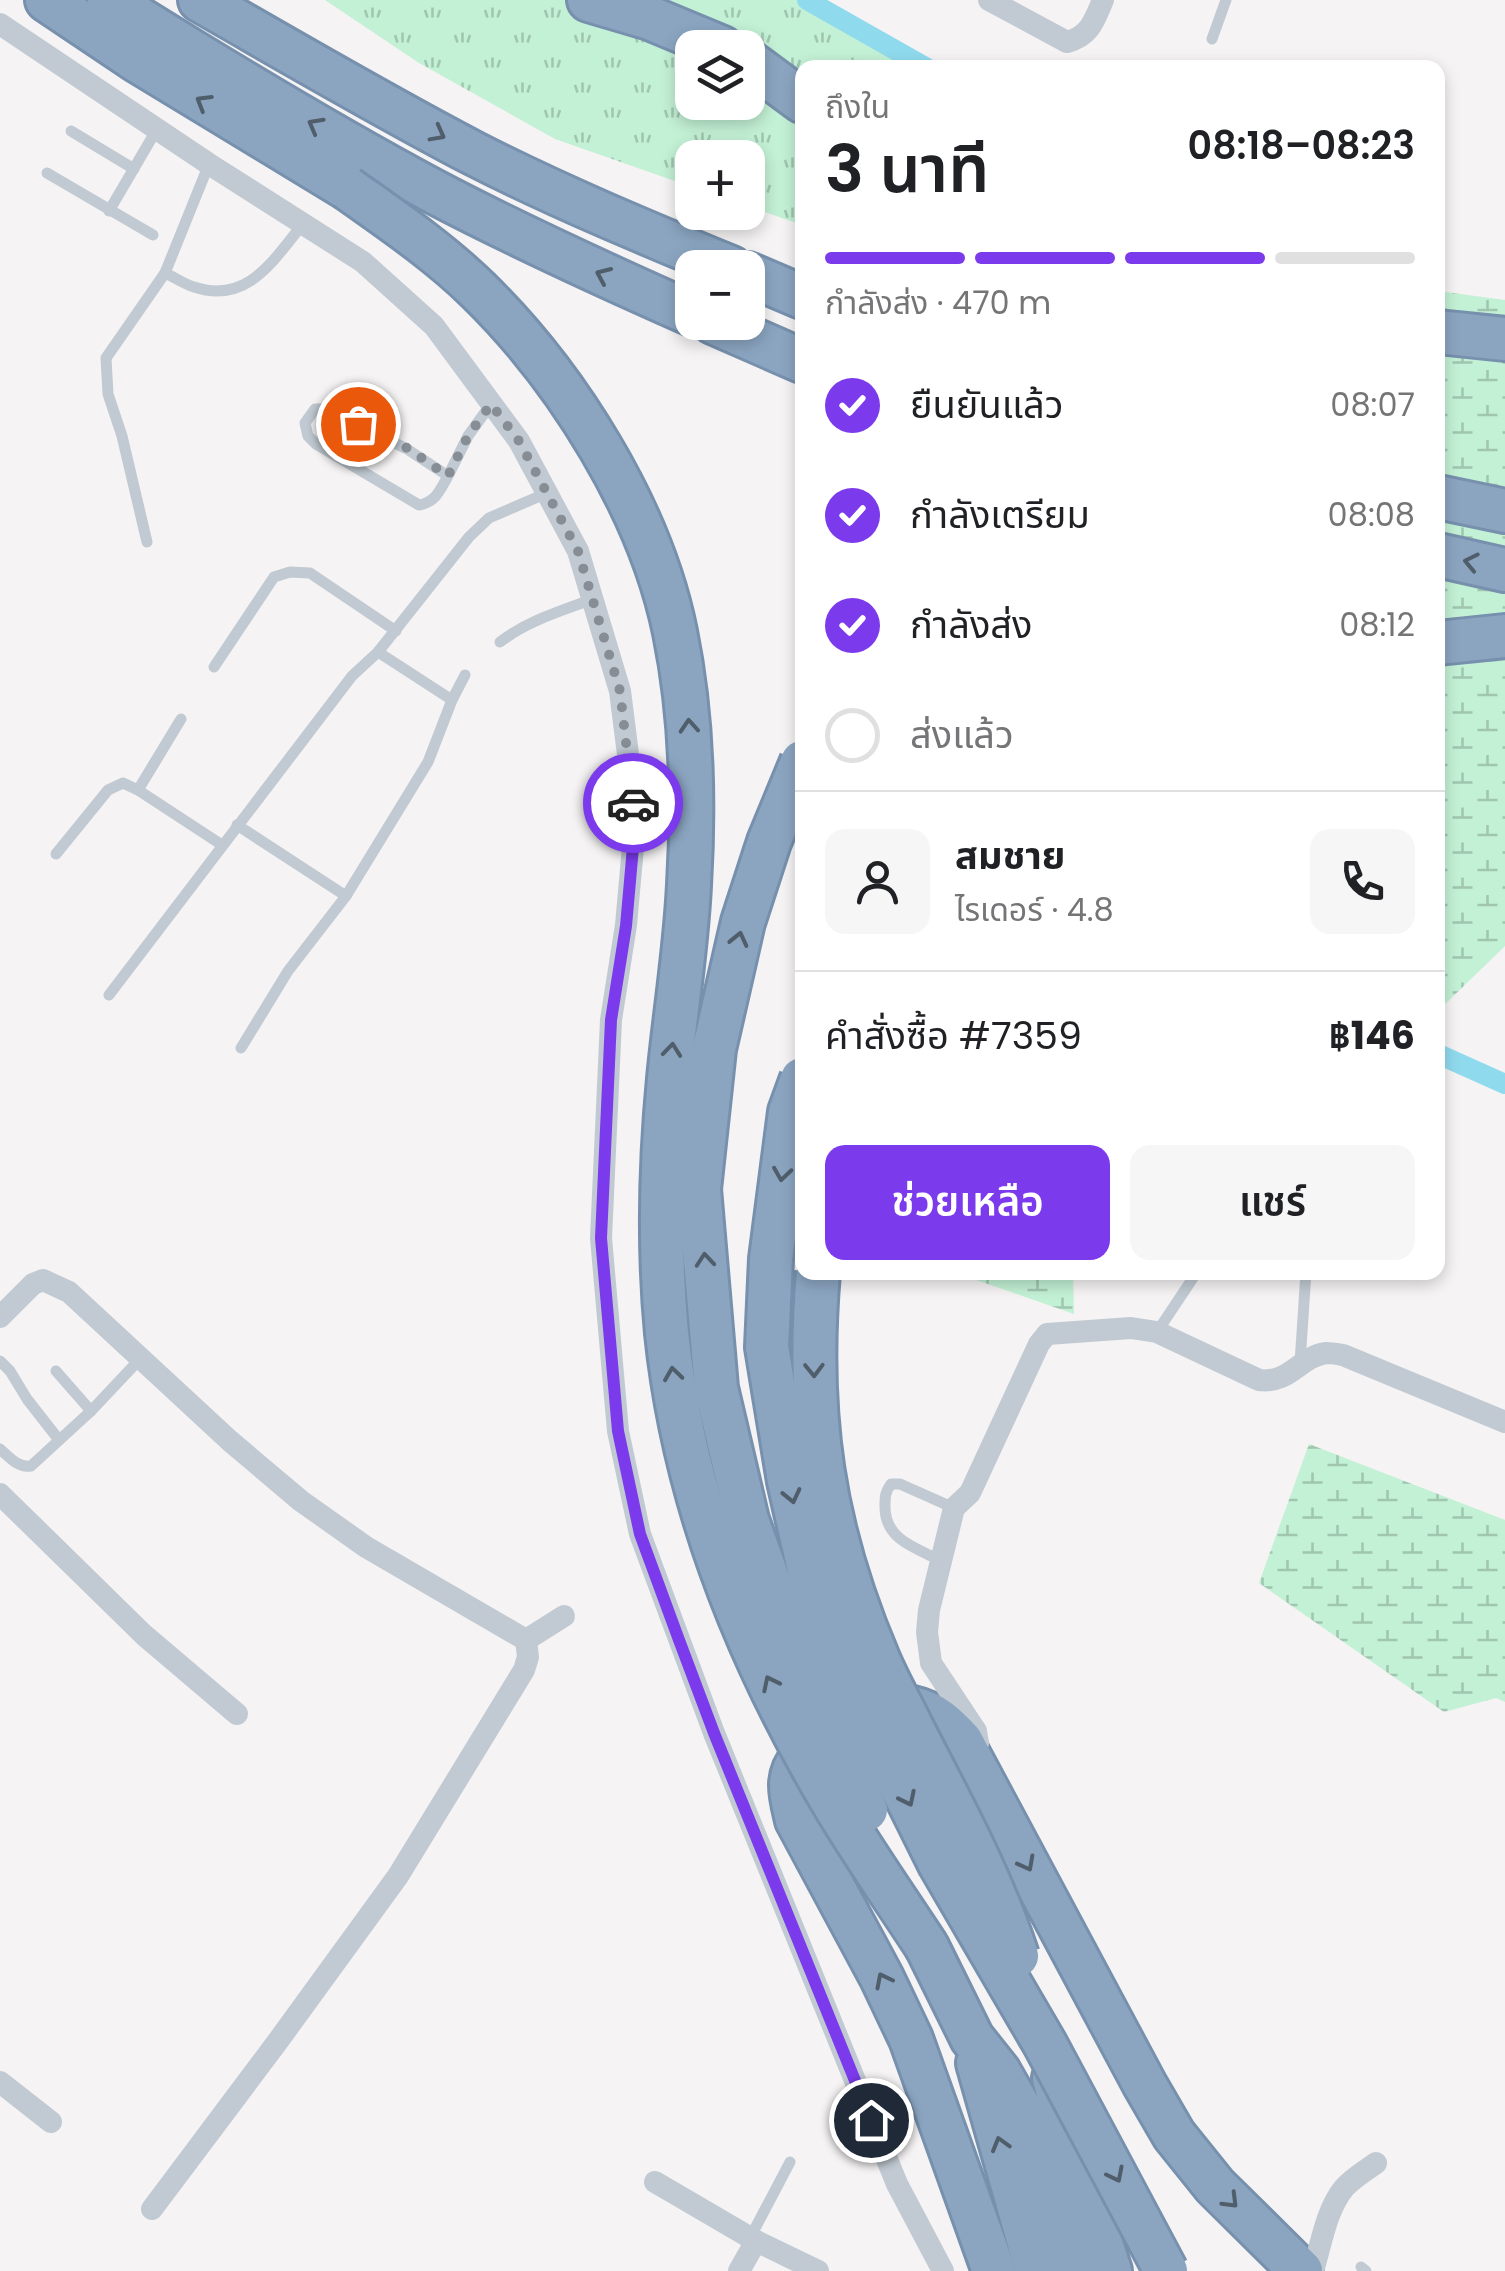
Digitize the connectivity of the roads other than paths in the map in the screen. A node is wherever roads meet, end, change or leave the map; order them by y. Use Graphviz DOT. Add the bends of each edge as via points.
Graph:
graph roads {
  1 [pos="47,0"];
  2 [pos="109,0"];
  3 [pos="200,0"];
  4 [pos="589,0"];
  5 [pos="990,0"];
  6 [pos="1103,0"];
  7 [pos="1226,0"];
  8 [pos="0,24"];
  9 [pos="679,30"];
  10 [pos="1212,39"];
  11 [pos="765,74"];
  12 [pos="795,96"];
  13 [pos="158,128"];
  14 [pos="71,131"];
  15 [pos="209,164"];
  16 [pos="134,169"];
  17 [pos="47,174"];
  18 [pos="109,211"];
  19 [pos="303,224"];
  20 [pos="153,235"];
  21 [pos="687,250"];
  22 [pos="165,273"];
  23 [pos="765,281"];
  24 [pos="795,293"];
  25 [pos="675,307"];
  26 [pos="1445,333"];
  27 [pos="1505,339"];
  28 [pos="754,340"];
  29 [pos="795,358"];
  30 [pos="491,404"];
  31 [pos="448,476"];
  32 [pos="547,494"];
  33 [pos="1445,498"];
  34 [pos="1505,511"];
  35 [pos="148,542"];
  36 [pos="1445,557"];
  37 [pos="1505,570"];
  38 [pos="592,599"];
  39 [pos="396,631"];
  40 [pos="1505,636"];
  41 [pos="500,642"];
  42 [pos="1445,642"];
  43 [pos="378,652"];
  44 [pos="214,667"];
  45 [pos="465,675"];
  46 [pos="452,700"];
  47 [pos="181,719"];
  48 [pos="795,779"];
  49 [pos="138,790"];
  50 [pos="237,824"];
  51 [pos="222,844"];
  52 [pos="56,854"];
  53 [pos="346,896"];
  54 [pos="109,995"];
  55 [pos="241,1048"];
  56 [pos="795,1099"];
  57 [pos="817,1280"];
  58 [pos="1191,1280"];
  59 [pos="1305,1280"];
  60 [pos="0,1316"];
  61 [pos="1157,1332"];
  62 [pos="140,1358"];
  63 [pos="0,1361"];
  64 [pos="1300,1367"];
  65 [pos="56,1371"];
  66 [pos="91,1411"];
  67 [pos="1505,1422"];
  68 [pos="58,1440"];
  69 [pos="0,1448"];
  70 [pos="0,1494"];
  71 [pos="954,1508"];
  72 [pos="942,1560"];
  73 [pos="564,1616"];
  74 [pos="526,1640"];
  75 [pos="237,1714"];
  76 [pos="984,1783"];
  77 [pos="927,1947"];
  78 [pos="972,2038"];
  79 [pos="1045,2044"];
  80 [pos="0,2082"];
  81 [pos="51,2122"];
  82 [pos="790,2162"];
  83 [pos="1376,2163"];
  84 [pos="655,2182"];
  85 [pos="152,2209"];
  86 [pos="753,2239"];
  87 [pos="739,2271"];
  88 [pos="818,2271"];
  89 [pos="943,2271"];
  90 [pos="994,2271"];
  91 [pos="1038,2271"];
  92 [pos="1078,2271"];
  93 [pos="1110,2271"];
  94 [pos="1166,2271"];
  95 [pos="1301,2271"];
  96 [pos="1313,2271"];
  77 -- 1 [label="highway, one-way, bridge" via="832,1801 754,1652 698,1496 679,1413 668,1334 662,1174 690,887 691,756 674,626 635,515 552,373 476,288 346,188"];
  25 -- 2 [label="highway, one-way" via="430,190"];
  3 -- 21 [label="highway, one-way" via="476,154"];
  4 -- 9 [label="highway"];
  5 -- 6 [label="street" via="1067,42 1082,38"];
  7 -- 10 [label="lane"];
  8 -- 13 [label="street"];
  11 -- 12 [label="highway"];
  13 -- 15 [label="street"];
  13 -- 16 [label="lane"];
  14 -- 16 [label="lane"];
  15 -- 19 [label="street"];
  15 -- 22 [label="lane"];
  16 -- 18 [label="lane"];
  17 -- 18 [label="lane"];
  18 -- 20 [label="lane"];
  19 -- 22 [label="lane" via="265,272 246,285 220,292"];
  19 -- 30 [label="street" via="363,262 434,326"];
  22 -- 35 [label="lane" via="106,358 108,394"];
  23 -- 24 [label="highway"];
  26 -- 27 [label="highway"];
  28 -- 29 [label="highway"];
  30 -- 31 [label="lane"];
  30 -- 32 [label="street"];
  31 -- 31 [label="lane" via="334,412 315,409 304,423 316,444 419,505 437,496"];
  32 -- 38 [label="street" via="578,551"];
  32 -- 39 [label="lane" via="489,518"];
  33 -- 34 [label="highway"];
  37 -- 36 [label="highway, one-way"];
  38 -- 41 [label="lane"];
  38 -- 89 [label="street" via="620,691 632,794 626,926 611,1020 601,1238 618,1431 640,1534 714,1733 897,2184"];
  39 -- 43 [label="lane"];
  39 -- 44 [label="lane" via="310,573 290,572 274,577"];
  40 -- 42 [label="highway"];
  43 -- 46 [label="lane"];
  43 -- 50 [label="lane"];
  45 -- 46 [label="lane"];
  46 -- 53 [label="lane" via="428,762"];
  47 -- 49 [label="lane"];
  77 -- 48 [label="highway, one-way, bridge" via="788,1638 747,1520 716,1388 700,1189 714,1049 743,922"];
  49 -- 51 [label="lane"];
  49 -- 52 [label="lane" via="123,783 108,790"];
  50 -- 51 [label="lane"];
  50 -- 53 [label="lane"];
  51 -- 54 [label="lane"];
  53 -- 55 [label="lane"];
  56 -- 79 [label="highway, one-way, bridge" via="771,1259 768,1348 812,1583 852,1687 931,1846"];
  57 -- 79 [label="highway, one-way, bridge" via="818,1446 850,1588 879,1662 990,1885"];
  58 -- 61 [label="lane"];
  59 -- 64 [label="lane"];
  60 -- 62 [label="street" via="43,1280 69,1292"];
  61 -- 64 [label="street" via="1259,1380 1273,1382"];
  61 -- 71 [label="street" via="1047,1334 970,1493"];
  62 -- 66 [label="lane"];
  62 -- 74 [label="street" via="300,1501"];
  63 -- 68 [label="lane"];
  64 -- 67 [label="street" via="1326,1353 1342,1354"];
  65 -- 66 [label="lane"];
  66 -- 68 [label="lane"];
  68 -- 69 [label="lane" via="24,1467"];
  70 -- 75 [label="street" via="144,1635"];
  71 -- 72 [label="street"];
  71 -- 72 [label="lane" via="900,1484 885,1494 892,1533"];
  72 -- 76 [label="street" via="926,1632 931,1662 976,1732"];
  73 -- 74 [label="street"];
  74 -- 85 [label="street" via="524,1670 398,1876"];
  90 -- 76 [label="highway, one-way" via="922,2069 882,1978 797,1820 791,1795 793,1768 803,1756 912,1708 942,1721"];
  76 -- 95 [label="highway, one-way" via="1174,2134"];
  77 -- 78 [label="highway"];
  91 -- 78 [label="highway, one-way"];
  78 -- 92 [label="highway" via="1038,2144"];
  79 -- 93 [label="highway, bridge"];
  79 -- 94 [label="highway, one-way, bridge"];
  80 -- 81 [label="street"];
  82 -- 86 [label="lane"];
  83 -- 96 [label="street" via="1340,2193"];
  84 -- 86 [label="street"];
  86 -- 87 [label="street"];
  86 -- 88 [label="street"];
}
